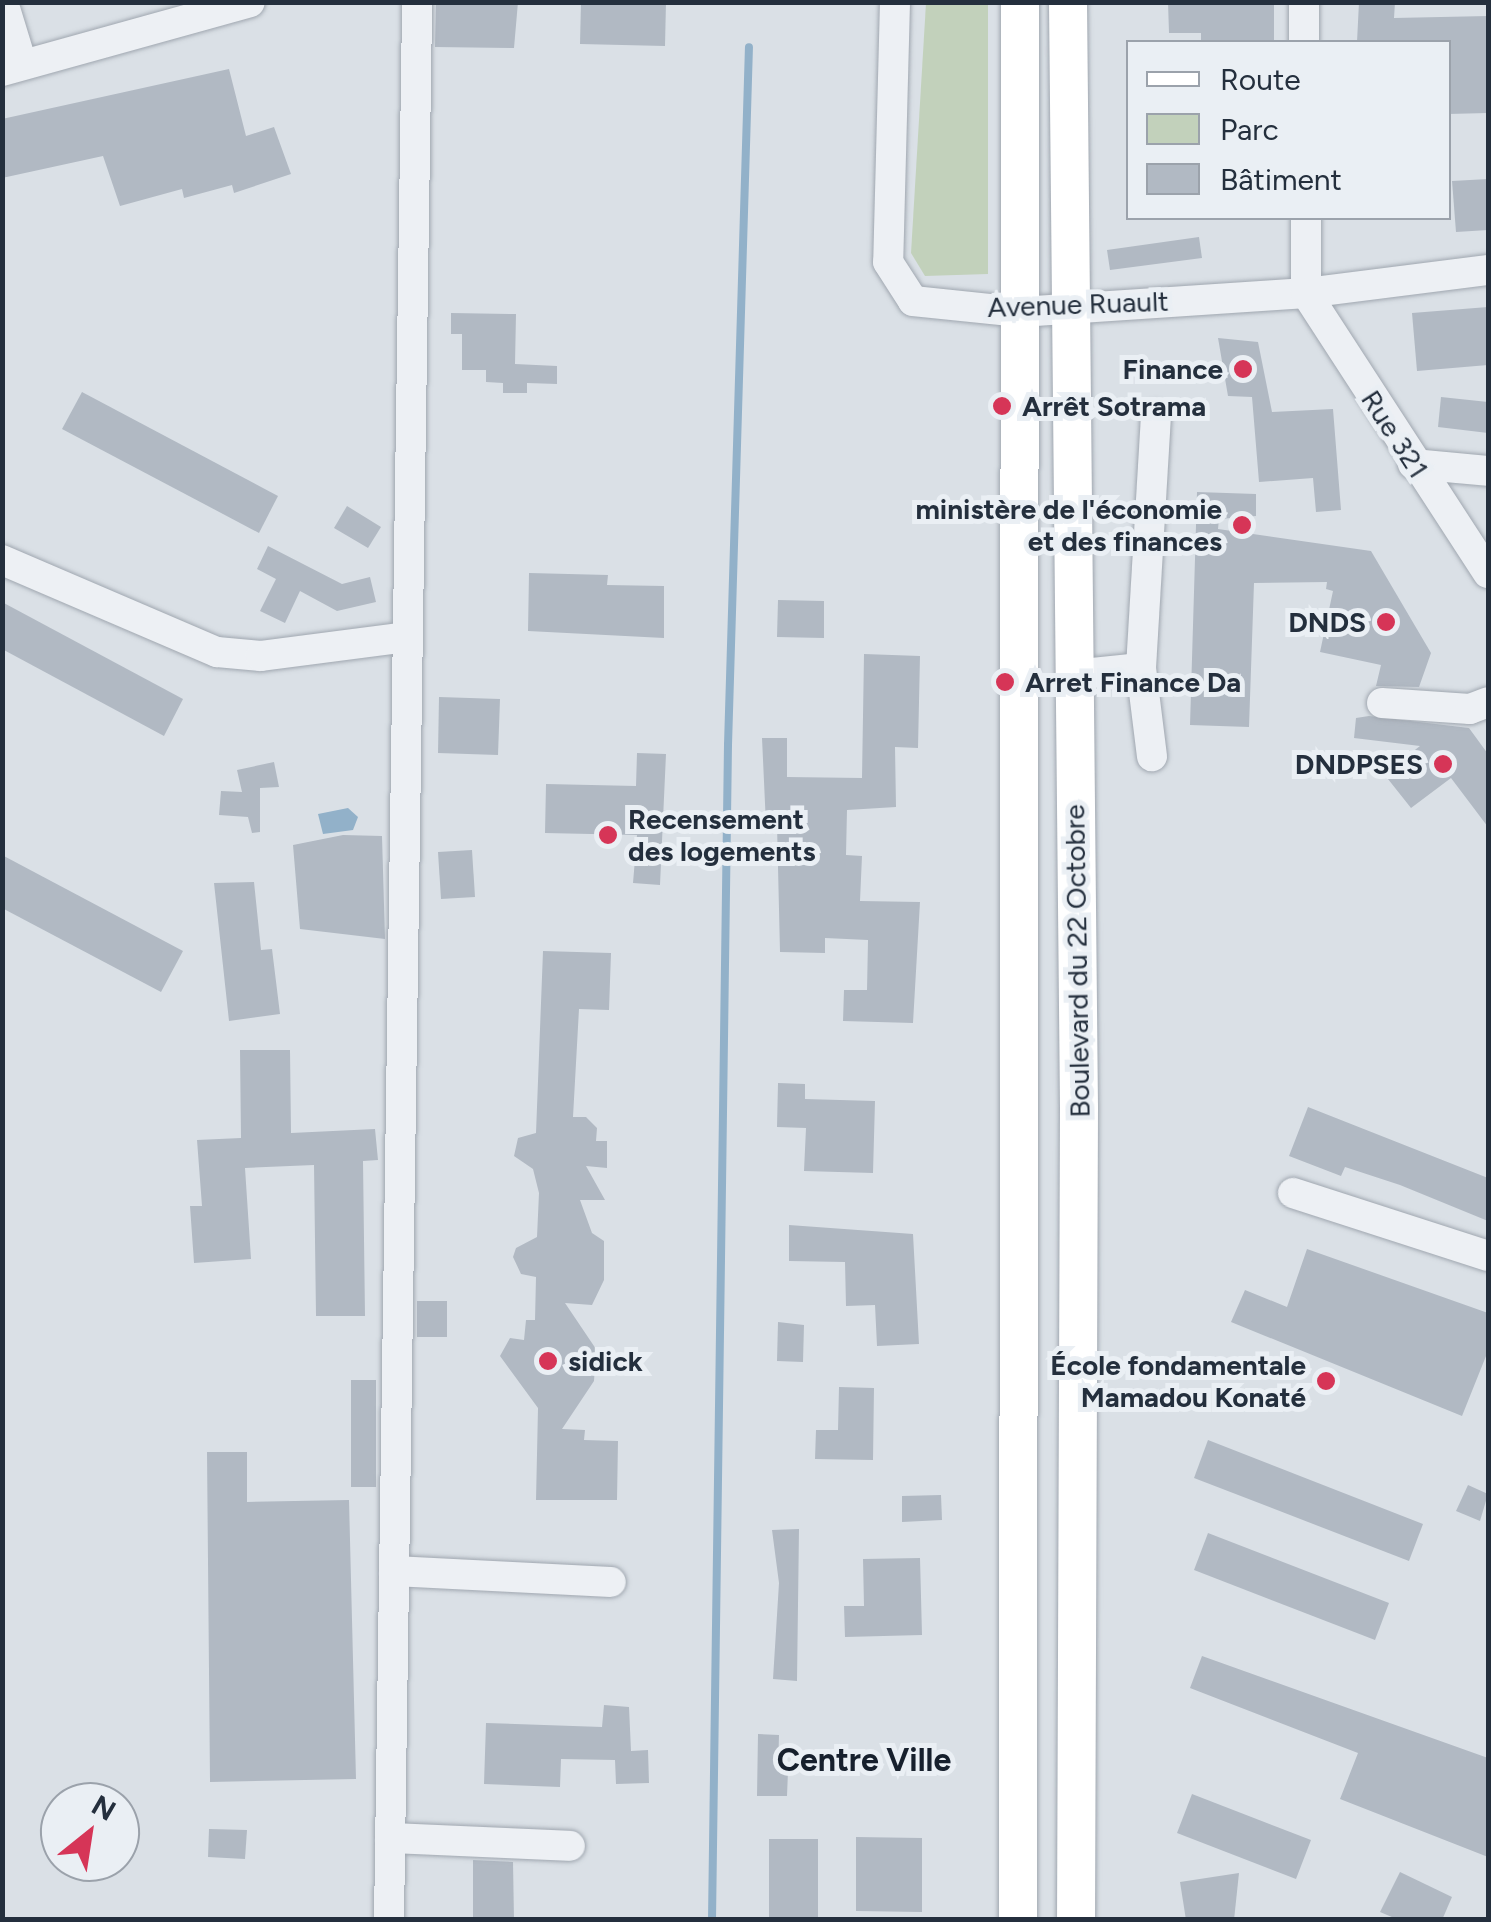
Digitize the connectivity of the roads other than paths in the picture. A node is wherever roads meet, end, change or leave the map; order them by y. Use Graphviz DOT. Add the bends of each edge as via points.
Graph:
graph roads {
  1 [pos="3,2"];
  2 [pos="250,2"];
  3 [pos="416,2"];
  4 [pos="895,2"];
  5 [pos="1020,2"];
  6 [pos="1068,2"];
  7 [pos="1304,2"];
  8 [pos="1304,40"];
  9 [pos="12,68"];
  10 [pos="1306,220"];
  11 [pos="1488,270"];
  12 [pos="1306,292"];
  13 [pos="1068,308"];
  14 [pos="1020,312"];
  15 [pos="1156,416"];
  16 [pos="1412,464"];
  17 [pos="1488,471"];
  18 [pos="2,560"];
  19 [pos="1488,572"];
  20 [pos="407,637"];
  21 [pos="1141,668"];
  22 [pos="1073,675"];
  23 [pos="1488,702"];
  24 [pos="1382,703"];
  25 [pos="1152,756"];
  26 [pos="1293,1193"];
  27 [pos="1488,1256"];
  28 [pos="394,1571"];
  29 [pos="612,1582"];
  30 [pos="390,1838"];
  31 [pos="570,1846"];
  32 [pos="389,1920"];
  33 [pos="1018,1920"];
  34 [pos="1076,1920"];
  1 -- 9 [label="street"];
  2 -- 9 [label="street"];
  3 -- 20 [label="street"];
  4 -- 14 [label="street, Avenue Ruault" via="888,262 896,284 913,301"];
  5 -- 14 [label="main road, Boulevard du 22 Octobre"];
  6 -- 13 [label="main road, Boulevard du 22 Octobre"];
  7 -- 8 [label="street"];
  10 -- 12 [label="street"];
  11 -- 12 [label="street, Avenue Ruault"];
  12 -- 13 [label="street, Avenue Ruault"];
  12 -- 16 [label="street, Rue 321"];
  13 -- 14 [label="street, Avenue Ruault"];
  13 -- 22 [label="main road, Boulevard du 22 Octobre"];
  14 -- 33 [label="main road, Boulevard du 22 Octobre"];
  15 -- 21 [label="street"];
  16 -- 17 [label="street"];
  16 -- 19 [label="street, Rue 321"];
  18 -- 20 [label="street" via="217,652 260,656"];
  20 -- 28 [label="street"];
  21 -- 22 [label="street"];
  21 -- 25 [label="street"];
  22 -- 34 [label="main road, Boulevard du 22 Octobre"];
  23 -- 24 [label="street" via="1470,709"];
  26 -- 27 [label="street"];
  28 -- 29 [label="street"];
  28 -- 30 [label="street"];
  30 -- 31 [label="street"];
  30 -- 32 [label="street"];
}
